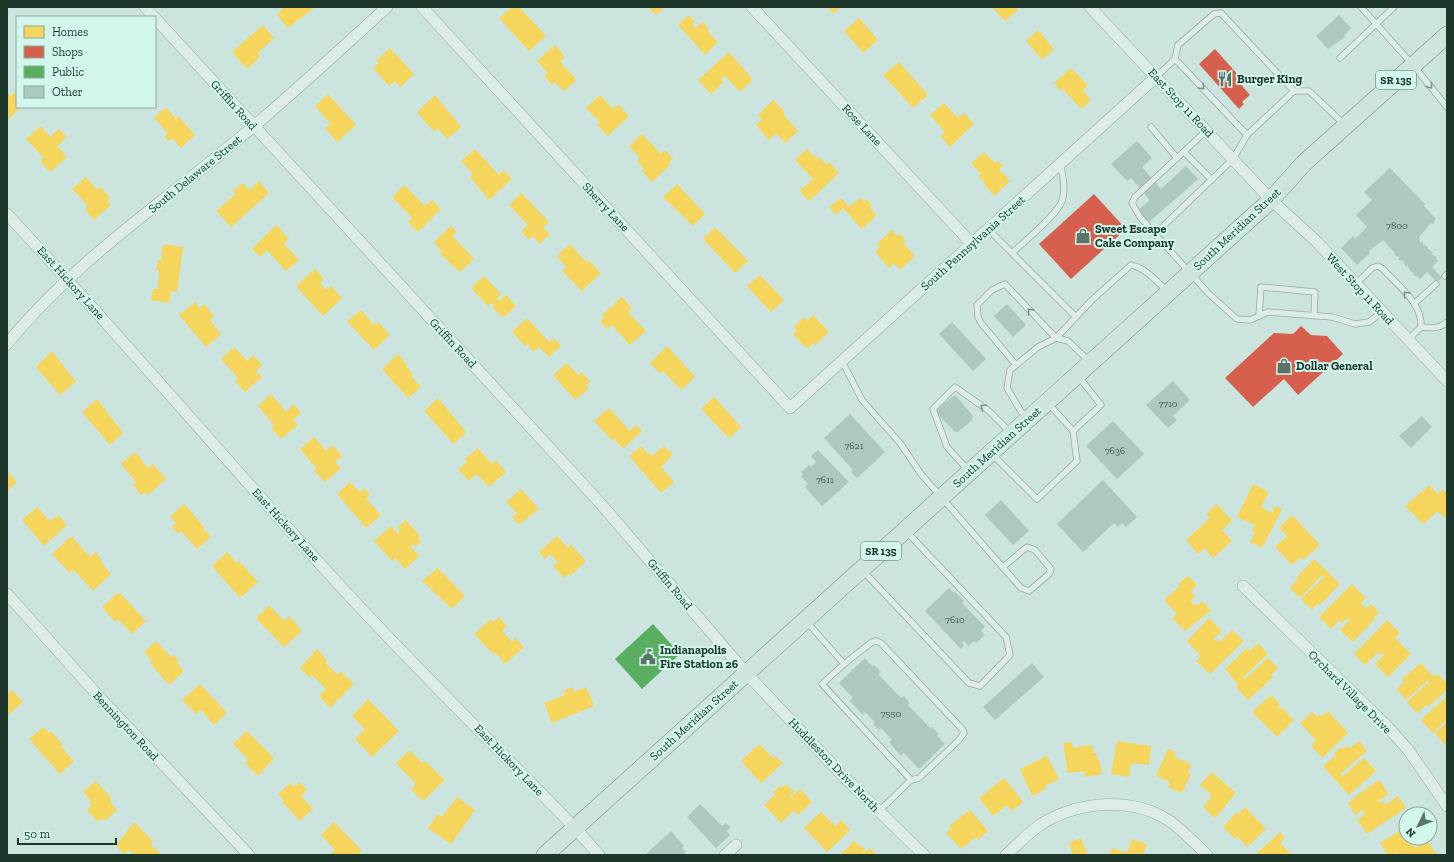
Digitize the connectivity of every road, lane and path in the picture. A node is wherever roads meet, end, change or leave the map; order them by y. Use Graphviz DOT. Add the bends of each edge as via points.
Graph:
graph roads {
  1 [pos="145,7"];
  2 [pos="387,7"];
  3 [pos="422,7"];
  4 [pos="752,7"];
  5 [pos="1090,7"];
  6 [pos="1361,7"];
  7 [pos="1394,7"];
  8 [pos="152,16"];
  9 [pos="156,20"];
  10 [pos="1376,24"];
  11 [pos="1447,35"];
  12 [pos="1340,58"];
  13 [pos="1175,59"];
  14 [pos="1413,65"];
  15 [pos="1156,77"];
  16 [pos="1294,91"];
  17 [pos="1447,107"];
  18 [pos="1345,126"];
  19 [pos="254,127"];
  20 [pos="1151,127"];
  21 [pos="1206,131"];
  22 [pos="1248,135"];
  23 [pos="1184,152"];
  24 [pos="1177,158"];
  25 [pos="1233,159"];
  26 [pos="1060,164"];
  27 [pos="1212,180"];
  28 [pos="1271,200"];
  29 [pos="7,214"];
  30 [pos="988,229"];
  31 [pos="1155,234"];
  32 [pos="972,244"];
  33 [pos="1012,253"];
  34 [pos="1190,273"];
  35 [pos="67,279"];
  36 [pos="1356,284"];
  37 [pos="1436,284"];
  38 [pos="1168,292"];
  39 [pos="1415,303"];
  40 [pos="1382,312"];
  41 [pos="1314,315"];
  42 [pos="1259,316"];
  43 [pos="1076,317"];
  44 [pos="1447,322"];
  45 [pos="1420,328"];
  46 [pos="1056,338"];
  47 [pos="1408,340"];
  48 [pos="7,344"];
  49 [pos="842,361"];
  50 [pos="1091,362"];
  51 [pos="1016,365"];
  52 [pos="1077,374"];
  53 [pos="1447,381"];
  54 [pos="1047,402"];
  55 [pos="790,408"];
  56 [pos="1027,420"];
  57 [pos="1073,431"];
  58 [pos="1012,433"];
  59 [pos="991,453"];
  60 [pos="970,472"];
  61 [pos="941,497"];
  62 [pos="905,530"];
  63 [pos="1003,567"];
  64 [pos="861,569"];
  65 [pos="1243,586"];
  66 [pos="7,594"];
  67 [pos="805,620"];
  68 [pos="844,664"];
  69 [pos="746,673"];
  70 [pos="911,780"];
  71 [pos="1447,806"];
  72 [pos="879,811"];
  73 [pos="575,828"];
  74 [pos="736,845"];
  75 [pos="249,855"];
  76 [pos="545,855"];
  77 [pos="599,855"];
  78 [pos="725,855"];
  79 [pos="924,855"];
  80 [pos="1006,855"];
  81 [pos="1207,855"];
  1 -- 8 [label="street, Griffin Road"];
  2 -- 19 [label="street, South Delaware Street"];
  3 -- 55 [label="street, Sherry Lane"];
  4 -- 32 [label="street, Rose Lane"];
  5 -- 15 [label="street, East Stop 11 Road"];
  6 -- 10 [label="lane"];
  7 -- 10 [label="lane"];
  9 -- 19 [label="street, Griffin Road"];
  10 -- 12 [label="lane"];
  10 -- 14 [label="lane"];
  11 -- 14 [label="main road, South Meridian Street / SR 135"];
  13 -- 15 [label="lane"];
  13 -- 16 [label="lane" via="1178,45 1214,14 1221,13"];
  13 -- 22 [label="lane, one-way"];
  14 -- 17 [label="lane, one-way"];
  14 -- 18 [label="main road, South Meridian Street / SR 135"];
  15 -- 21 [label="street, East Stop 11 Road"];
  15 -- 26 [label="street, South Pennsylvania Street"];
  16 -- 18 [label="lane" via="1309,91"];
  16 -- 22 [label="lane"];
  18 -- 28 [label="main road, South Meridian Street / SR 135" via="1304,163"];
  19 -- 35 [label="street, South Delaware Street"];
  19 -- 69 [label="street, Griffin Road" via="602,504"];
  20 -- 24 [label="lane"];
  21 -- 23 [label="lane"];
  21 -- 25 [label="street, East Stop 11 Road"];
  22 -- 25 [label="lane"];
  23 -- 24 [label="lane"];
  23 -- 27 [label="lane"];
  24 -- 31 [label="lane" via="1135,197 1132,203"];
  25 -- 27 [label="lane"];
  25 -- 28 [label="street, East Stop 11 Road"];
  26 -- 30 [label="street, South Pennsylvania Street"];
  26 -- 33 [label="lane" via="1064,191 1062,202"];
  27 -- 31 [label="lane"];
  28 -- 34 [label="main road, South Meridian Street / SR 135"];
  28 -- 36 [label="street, West Stop 11 Road"];
  29 -- 35 [label="street, East Hickory Lane"];
  30 -- 32 [label="street, South Pennsylvania Street"];
  30 -- 33 [label="lane"];
  31 -- 34 [label="lane"];
  32 -- 49 [label="street, South Pennsylvania Street"];
  33 -- 43 [label="lane"];
  34 -- 38 [label="main road, South Meridian Street / SR 135"];
  34 -- 42 [label="lane" via="1237,319 1250,320"];
  35 -- 48 [label="street, South Delaware Street"];
  35 -- 73 [label="street, East Hickory Lane" via="334,579"];
  39 -- 36 [label="lane, one-way" via="1378,266 1372,268"];
  36 -- 40 [label="street, West Stop 11 Road"];
  37 -- 39 [label="lane"];
  38 -- 43 [label="lane" via="1150,275 1131,265"];
  38 -- 50 [label="main road, South Meridian Street / SR 135"];
  39 -- 45 [label="lane" via="1421,317"];
  40 -- 41 [label="lane" via="1369,322 1355,324"];
  40 -- 47 [label="street, West Stop 11 Road"];
  41 -- 42 [label="lane" via="1268,312"];
  41 -- 42 [label="lane" via="1315,292 1261,287"];
  43 -- 46 [label="lane"];
  44 -- 45 [label="lane" via="1432,328"];
  45 -- 47 [label="lane"];
  46 -- 50 [label="lane" via="1068,340"];
  46 -- 51 [label="lane" via="1038,347"];
  46 -- 51 [label="lane, one-way" via="1005,284 996,286 977,305 977,311 981,323"];
  47 -- 53 [label="street, West Stop 11 Road"];
  49 -- 55 [label="street, South Pennsylvania Street"];
  49 -- 61 [label="lane" via="862,400 900,442 921,474"];
  50 -- 52 [label="main road, South Meridian Street / SR 135"];
  51 -- 56 [label="lane" via="1010,370 1007,388"];
  52 -- 54 [label="main road, South Meridian Street / SR 135"];
  52 -- 57 [label="lane" via="1101,405"];
  54 -- 56 [label="main road, South Meridian Street / SR 135"];
  54 -- 57 [label="lane"];
  56 -- 58 [label="main road, South Meridian Street / SR 135"];
  57 -- 59 [label="lane" via="1077,461 1037,499"];
  58 -- 59 [label="main road, South Meridian Street / SR 135"];
  58 -- 60 [label="lane, one-way" via="990,411 955,388 934,409 947,446"];
  59 -- 60 [label="main road, South Meridian Street / SR 135"];
  60 -- 61 [label="main road, South Meridian Street / SR 135"];
  61 -- 62 [label="main road, South Meridian Street / SR 135"];
  61 -- 63 [label="lane"];
  62 -- 64 [label="main road, South Meridian Street / SR 135"];
  62 -- 64 [label="lane" via="1006,637 1010,655 980,686 968,683"];
  63 -- 63 [label="lane" via="1021,588 1029,591 1049,574 1051,569 1035,550 1027,546"];
  64 -- 67 [label="main road, South Meridian Street / SR 135"];
  65 -- 71 [label="street, Orchard Village Drive" via="1388,728 1409,751"];
  66 -- 75 [label="street, Bennington Road" via="108,706"];
  67 -- 68 [label="lane"];
  67 -- 69 [label="main road, South Meridian Street / SR 135"];
  68 -- 70 [label="lane" via="822,684"];
  68 -- 70 [label="lane" via="872,642 881,643 963,730 964,733 958,741 919,778"];
  69 -- 72 [label="street, Huddleston Drive North"];
  69 -- 73 [label="main road, South Meridian Street / SR 135"];
  70 -- 72 [label="lane"];
  72 -- 79 [label="street, Huddleston Drive North"];
  73 -- 76 [label="main road, South Meridian Street / SR 135"];
  73 -- 77 [label="street, East Hickory Lane"];
  74 -- 78 [label="street"];
  80 -- 81 [label="street" via="1042,824 1076,809 1094,805 1119,805 1154,814 1180,829"];
}
